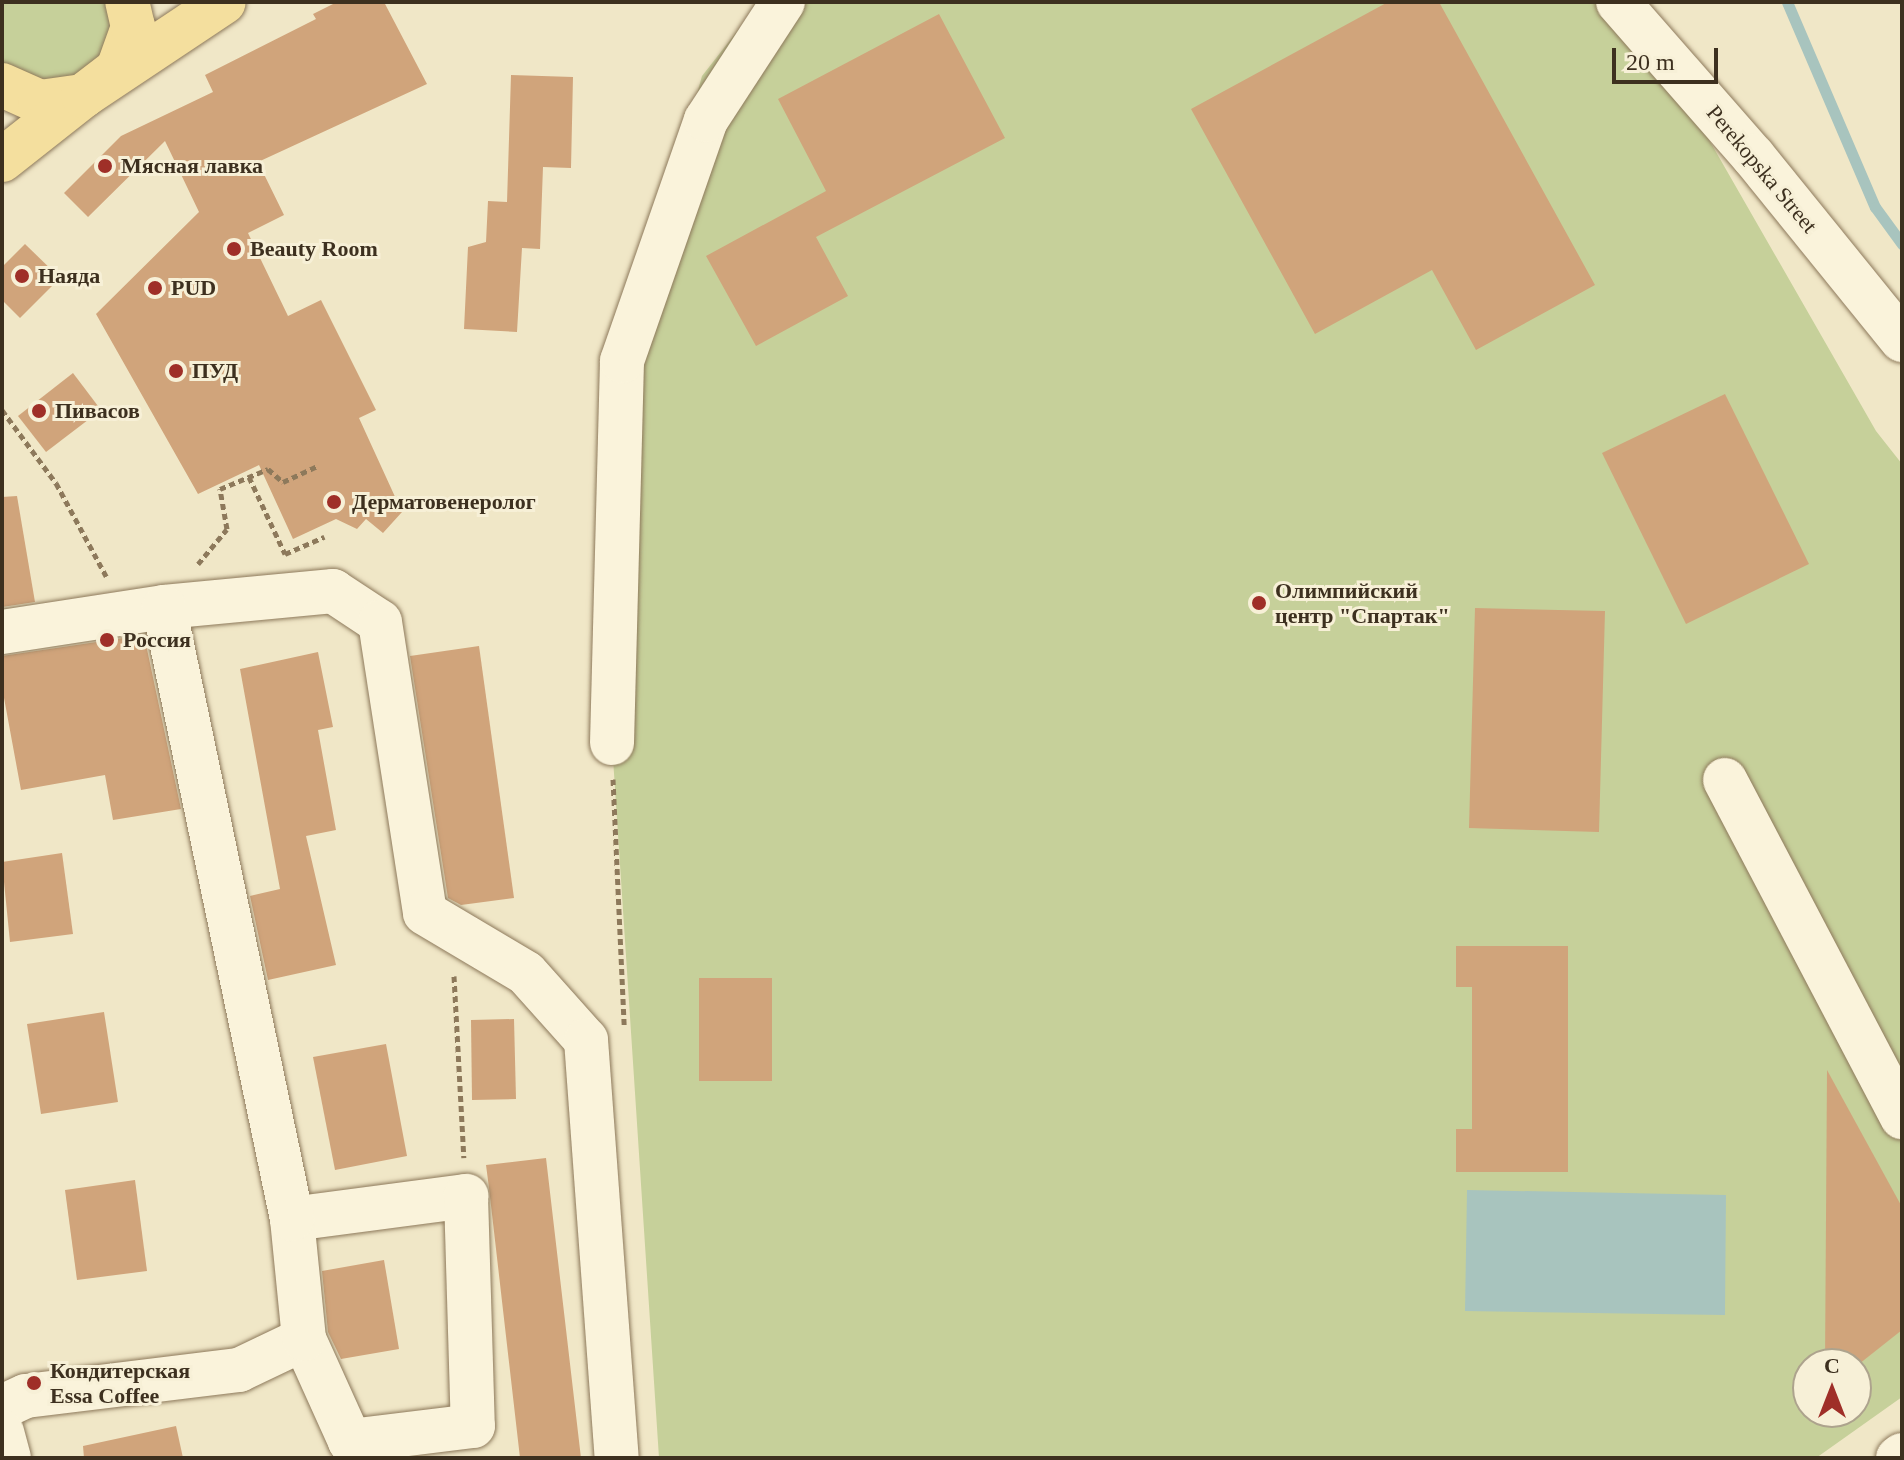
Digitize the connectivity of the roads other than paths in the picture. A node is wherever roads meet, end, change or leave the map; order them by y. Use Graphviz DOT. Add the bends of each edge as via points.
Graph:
graph roads {
  1 [pos="127,2"];
  2 [pos="224,2"];
  3 [pos="783,2"];
  4 [pos="1618,2"];
  5 [pos="2,85"];
  6 [pos="83,96"];
  7 [pos="2,160"];
  8 [pos="1902,340"];
  9 [pos="145,610"];
  10 [pos="2,632"];
  11 [pos="612,743"];
  12 [pos="1725,780"];
  13 [pos="1902,1117"];
  14 [pos="292,1219"];
  15 [pos="304,1339"];
  16 [pos="2,1407"];
  17 [pos="2,1432"];
  18 [pos="357,1450"];
  19 [pos="9,1458"];
  20 [pos="617,1458"];
  1 -- 6 [label="main road" via="133,27 118,69"];
  2 -- 6 [label="main road"];
  3 -- 11 [label="street" via="706,120 622,361"];
  4 -- 8 [label="street, Perekopska Street" via="1753,156"];
  5 -- 6 [label="main road" via="40,102"];
  6 -- 7 [label="main road"];
  9 -- 10 [label="street"];
  9 -- 14 [label="street"];
  9 -- 20 [label="street" via="333,591 380,622 425,913 526,973 586,1040"];
  12 -- 13 [label="street"];
  14 -- 15 [label="street"];
  14 -- 18 [label="street" via="466,1196 473,1426"];
  15 -- 16 [label="street" via="239,1370 26,1396"];
  15 -- 18 [label="street"];
  17 -- 19 [label="street"];
}
